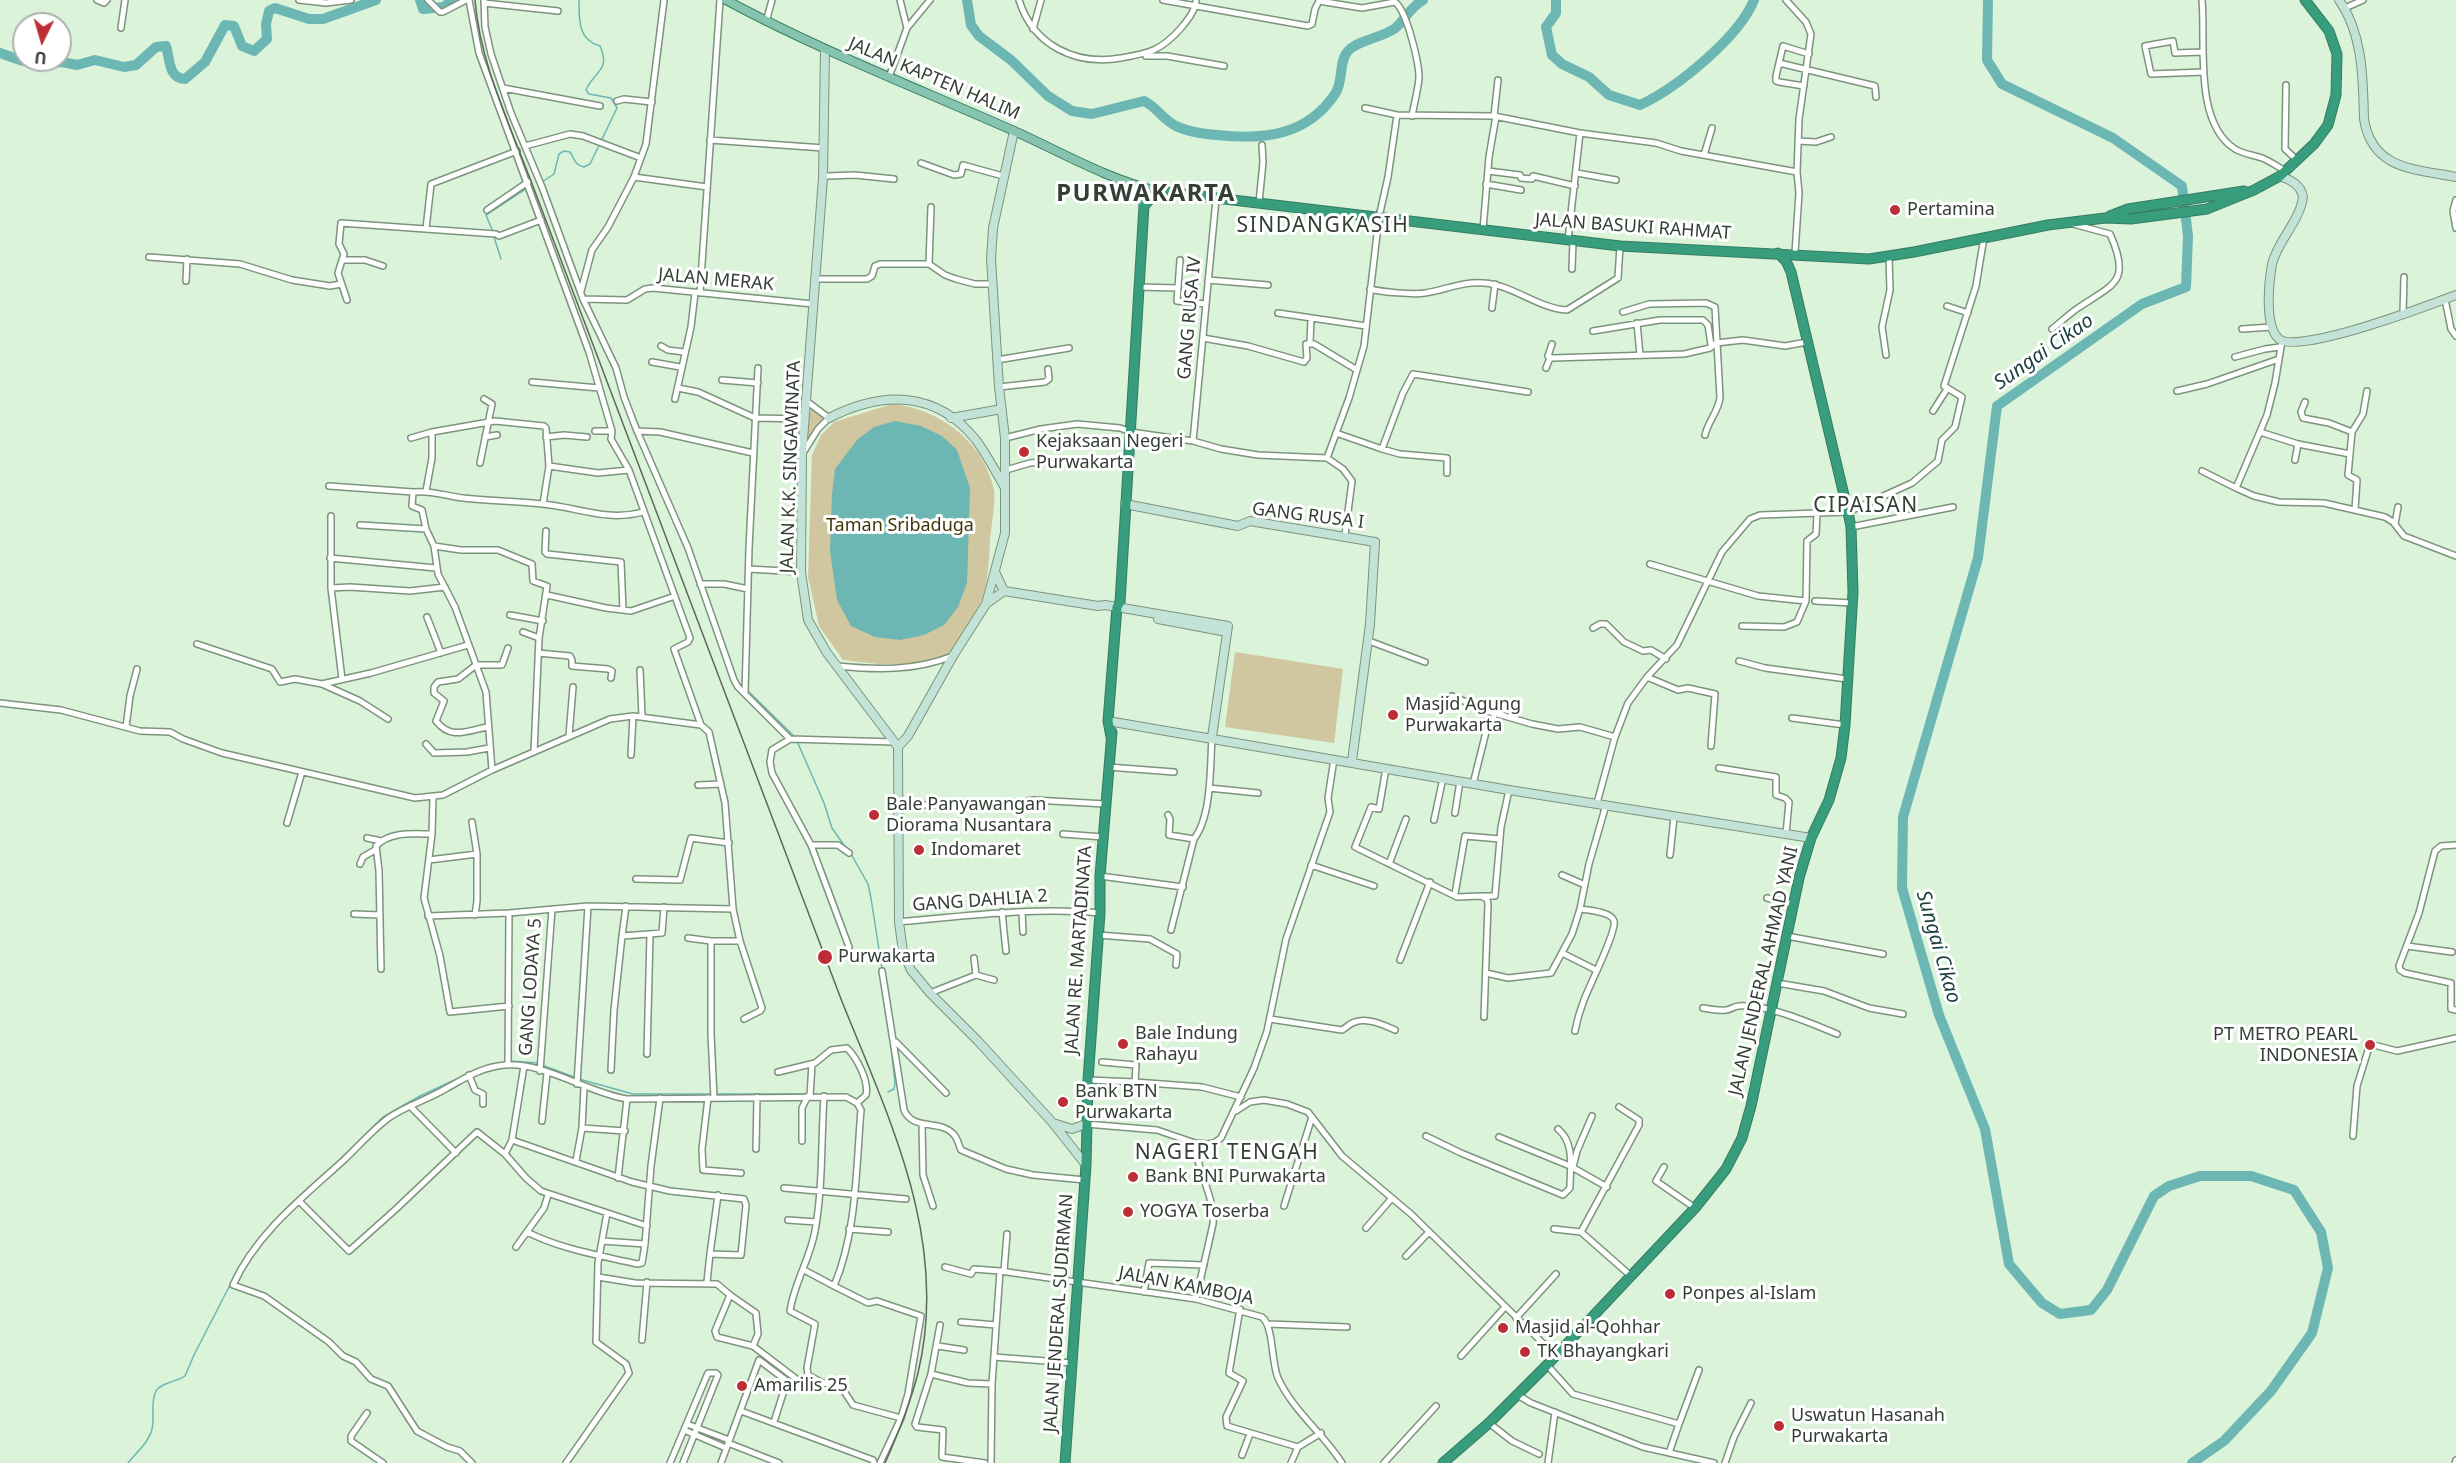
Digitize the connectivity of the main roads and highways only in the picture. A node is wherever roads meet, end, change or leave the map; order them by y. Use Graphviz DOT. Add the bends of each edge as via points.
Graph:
graph roads {
  1 [pos="726,0"];
  2 [pos="2305,0"];
  3 [pos="1131,185"];
  4 [pos="2254,190"];
  5 [pos="1157,191"];
  6 [pos="1144,206"];
  7 [pos="2105,218"];
  8 [pos="1778,253"];
  9 [pos="1799,254"];
  10 [pos="1791,272"];
  11 [pos="1086,1165"];
  12 [pos="1065,1463"];
  13 [pos="1443,1463"];
  1 -- 3 [label="main road, JALAN KAPTEN HALIM" via="825,50"];
  2 -- 4 [label="highway, JALAN BASUKI RAHMAT" via="2329,31 2337,54 2333,110 2314,144 2289,168"];
  3 -- 5 [label="main road, JALAN KAPTEN HALIM"];
  3 -- 6 [label="main road"];
  4 -- 7 [label="highway, JALAN BASUKI RAHMAT" via="2128,209"];
  4 -- 7 [label="highway, JALAN BASUKI RAHMAT" via="2207,209 2132,219"];
  5 -- 6 [label="highway"];
  5 -- 8 [label="highway, JALAN BASUKI RAHMAT" via="1620,246"];
  6 -- 11 [label="highway, JALAN RE. MARTADINATA" via="1100,876"];
  7 -- 9 [label="highway, JALAN BASUKI RAHMAT" via="2033,227 1869,259"];
  8 -- 9 [label="highway, JALAN BASUKI RAHMAT"];
  8 -- 10 [label="highway, JALAN JENDERAL AHMAD YANI"];
  9 -- 10 [label="highway"];
  10 -- 13 [label="highway, JALAN JENDERAL AHMAD YANI" via="1851,527 1852,603 1845,725 1838,772 1811,837 1793,904 1742,1138 1726,1168 1695,1208 1590,1321 1553,1353 1547,1365"];
  11 -- 12 [label="highway, JALAN JENDERAL SUDIRMAN"];
}
